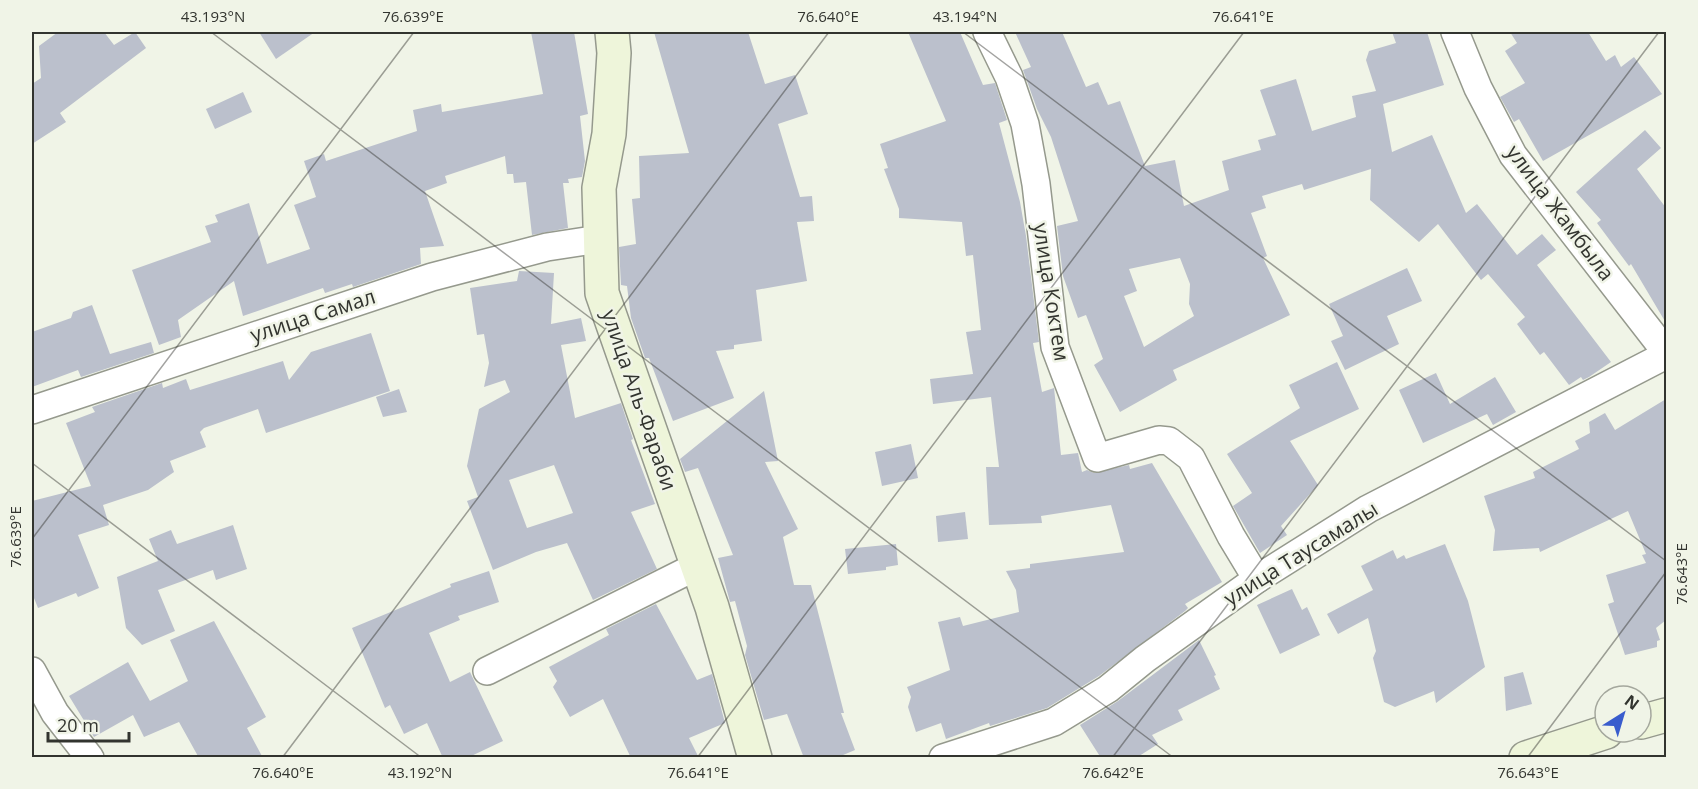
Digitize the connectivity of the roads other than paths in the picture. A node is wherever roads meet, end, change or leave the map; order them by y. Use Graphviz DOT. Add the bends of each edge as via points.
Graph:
graph roads {
  1 [pos="612,32"];
  2 [pos="987,32"];
  3 [pos="1455,32"];
  4 [pos="599,239"];
  5 [pos="1666,354"];
  6 [pos="32,411"];
  7 [pos="697,566"];
  8 [pos="1257,579"];
  9 [pos="32,671"];
  10 [pos="487,671"];
  11 [pos="1593,736"];
  12 [pos="90,758"];
  13 [pos="755,758"];
  14 [pos="943,758"];
  15 [pos="1526,758"];
  1 -- 4 [label="street, улица Аль-Фараби" via="609,135 599,189"];
  2 -- 8 [label="street, улица Коктем" via="1009,77 1025,124 1055,347 1097,458 1169,441 1191,458"];
  3 -- 5 [label="street, улица Жамбыла" via="1478,88 1513,155"];
  4 -- 6 [label="street, улица Самал" via="547,247 432,277"];
  4 -- 7 [label="street, улица Аль-Фараби" via="602,293"];
  5 -- 8 [label="street, улица Таусамалы" via="1368,509"];
  7 -- 10 [label="street"];
  7 -- 13 [label="street, улица Аль-Фараби"];
  8 -- 14 [label="street, улица Таусамалы" via="1108,689 1054,722"];
  9 -- 12 [label="street" via="55,713"];
  11 -- 15 [label="street"];
}
